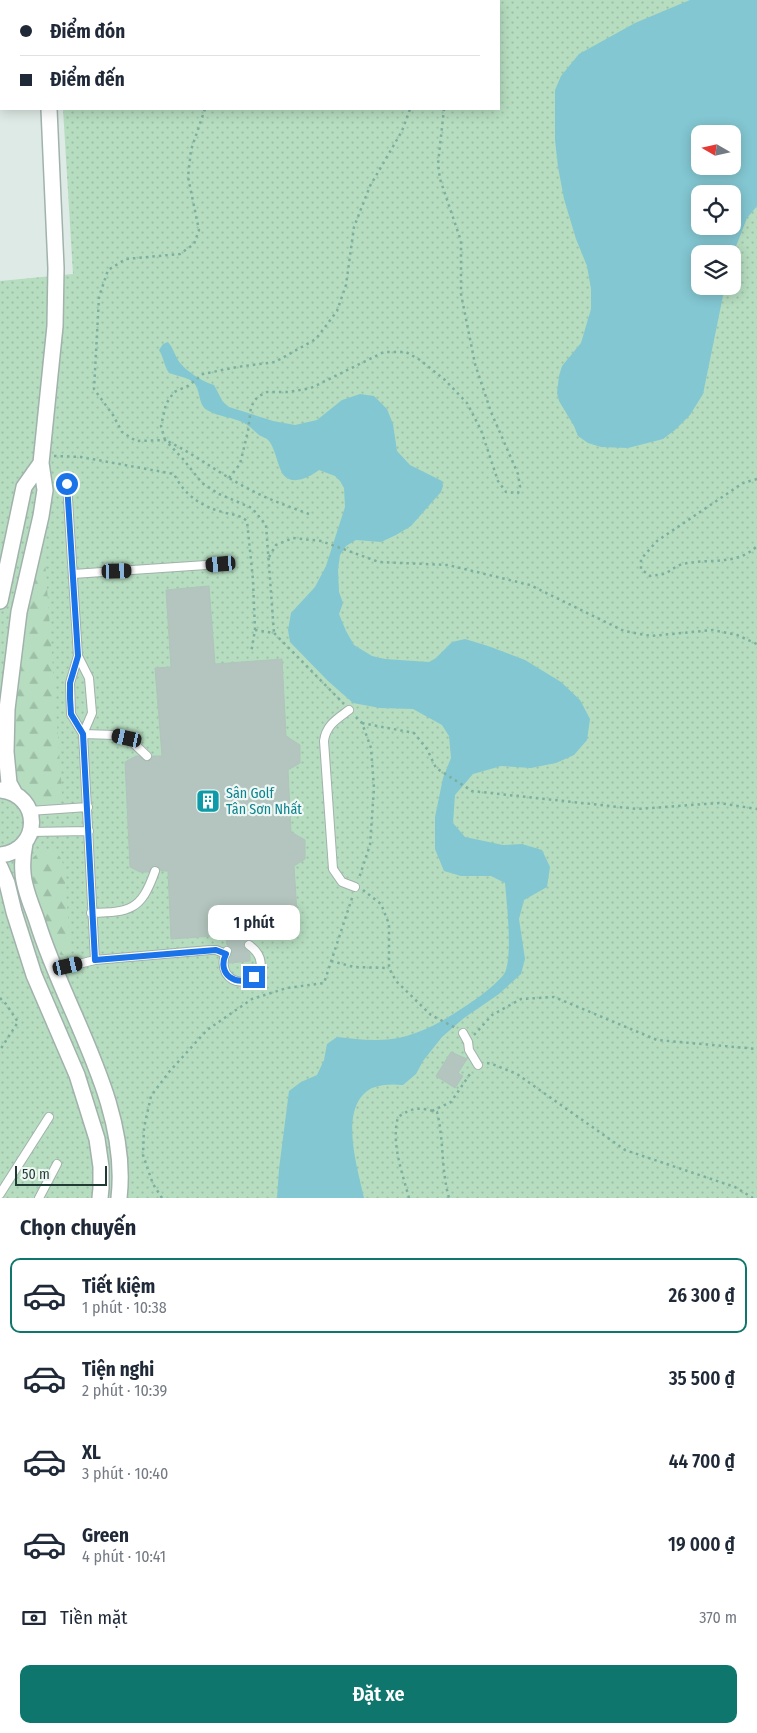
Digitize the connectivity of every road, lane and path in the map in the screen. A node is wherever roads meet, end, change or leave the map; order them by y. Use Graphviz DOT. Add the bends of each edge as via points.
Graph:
graph roads {
  1 [pos="49,110"];
  2 [pos="205,110"];
  3 [pos="410,110"];
  4 [pos="444,110"];
  5 [pos="165,440"];
  6 [pos="42,460"];
  7 [pos="229,478"];
  8 [pos="757,479"];
  9 [pos="67,484"];
  10 [pos="309,514"];
  11 [pos="757,546"];
  12 [pos="268,558"];
  13 [pos="221,564"];
  14 [pos="73,574"];
  15 [pos="0,599"];
  16 [pos="21,600"];
  17 [pos="255,630"];
  18 [pos="274,633"];
  19 [pos="757,644"];
  20 [pos="251,653"];
  21 [pos="78,656"];
  22 [pos="349,710"];
  23 [pos="362,723"];
  24 [pos="83,734"];
  25 [pos="147,756"];
  26 [pos="0,790"];
  27 [pos="15,794"];
  28 [pos="88,807"];
  29 [pos="757,809"];
  30 [pos="29,811"];
  31 [pos="89,831"];
  32 [pos="27,838"];
  33 [pos="0,855"];
  34 [pos="0,867"];
  35 [pos="155,871"];
  36 [pos="356,886"];
  37 [pos="91,913"];
  38 [pos="249,945"];
  39 [pos="95,960"];
  40 [pos="331,961"];
  41 [pos="389,968"];
  42 [pos="54,970"];
  43 [pos="0,998"];
  44 [pos="76,1020"];
  45 [pos="57,1029"];
  46 [pos="463,1033"];
  47 [pos="468,1042"];
  48 [pos="757,1049"];
  49 [pos="0,1050"];
  50 [pos="478,1065"];
  51 [pos="432,1111"];
  52 [pos="49,1117"];
  53 [pos="57,1164"];
  54 [pos="0,1194"];
  55 [pos="39,1198"];
  56 [pos="100,1198"];
  57 [pos="119,1198"];
  58 [pos="162,1198"];
  59 [pos="409,1198"];
  60 [pos="449,1198"];
  61 [pos="753,1198"];
  1 -- 6 [label="street" via="56,288"];
  2 -- 5 [label="path" via="192,150 188,177 199,230 194,244 180,254 126,259 108,270 99,297 94,389 122,432 136,441"];
  3 -- 5 [label="path" via="402,131 370,186 354,227 346,285 337,311 316,339 275,362 203,374 174,392 166,404 161,426"];
  4 -- 7 [label="path" via="438,164 461,241 461,294 475,364 491,412 518,474 518,492 506,492 498,481 481,430 467,404 445,380 406,352 384,352 311,388 267,392 255,400 240,464"];
  5 -- 7 [label="path"];
  5 -- 12 [label="path" via="202,483 252,508 266,524"];
  6 -- 15 [label="street" via="24,487"];
  6 -- 16 [label="street" via="43,499"];
  6 -- 17 [label="path" via="81,457 174,474 180,486 204,506 241,515 249,530"];
  7 -- 10 [label="path" via="266,498"];
  8 -- 11 [label="path" via="743,483 657,541 642,559 641,569 650,576 664,574 680,564 728,561 751,552"];
  9 -- 14 [label="lane"];
  12 -- 18 [label="path"];
  12 -- 19 [label="path" via="276,545 293,538 321,541 379,562 448,565 530,585 624,631 651,636 712,630 737,635"];
  13 -- 14 [label="lane"];
  14 -- 21 [label="lane"];
  15 -- 16 [label="street"];
  16 -- 27 [label="street" via="7,709 6,744 10,783"];
  17 -- 18 [label="path"];
  17 -- 20 [label="path"];
  18 -- 22 [label="path"];
  21 -- 24 [label="lane" via="70,683 71,714"];
  21 -- 24 [label="lane" via="89,678 92,713"];
  22 -- 23 [label="path"];
  22 -- 36 [label="lane" via="328,727 324,741 333,869 342,882"];
  23 -- 29 [label="path" via="414,732 436,768 472,791 637,809 719,804"];
  23 -- 36 [label="path" via="371,748 374,788 370,845"];
  24 -- 25 [label="lane" via="127,738"];
  24 -- 28 [label="lane"];
  26 -- 27 [label="street"];
  27 -- 30 [label="street"];
  28 -- 30 [label="lane"];
  28 -- 31 [label="lane"];
  30 -- 32 [label="street" via="32,825"];
  31 -- 32 [label="lane"];
  31 -- 37 [label="lane"];
  32 -- 33 [label="street" via="13,852"];
  32 -- 42 [label="street" via="23,876"];
  34 -- 45 [label="street" via="34,975"];
  35 -- 37 [label="lane" via="150,887 134,906 119,913"];
  36 -- 40 [label="path"];
  36 -- 41 [label="path" via="380,904 389,924"];
  37 -- 39 [label="lane"];
  38 -- 39 [label="lane" via="257,951 261,965 248,981 242,982 225,971 226,952 216,950"];
  39 -- 42 [label="lane"];
  40 -- 41 [label="path" via="354,967"];
  40 -- 58 [label="path" via="324,983 287,988 252,1000 207,1030 151,1096 144,1128 143,1155 153,1184"];
  41 -- 46 [label="path" via="396,981 431,1014"];
  42 -- 44 [label="street"];
  43 -- 49 [label="path" via="18,1022"];
  44 -- 45 [label="street"];
  44 -- 57 [label="street" via="113,1121 118,1145"];
  45 -- 56 [label="street" via="77,1075 97,1138 101,1167"];
  46 -- 47 [label="lane"];
  47 -- 48 [label="path" via="492,1015 521,999 554,997 658,1040"];
  47 -- 50 [label="lane"];
  50 -- 51 [label="path" via="451,1102"];
  50 -- 61 [label="path" via="492,1064 517,1074 625,1150 735,1187"];
  51 -- 59 [label="path" via="410,1109 398,1117 395,1128"];
  51 -- 60 [label="path" via="436,1112 441,1129"];
  52 -- 54 [label="lane"];
  53 -- 55 [label="lane"];
}
